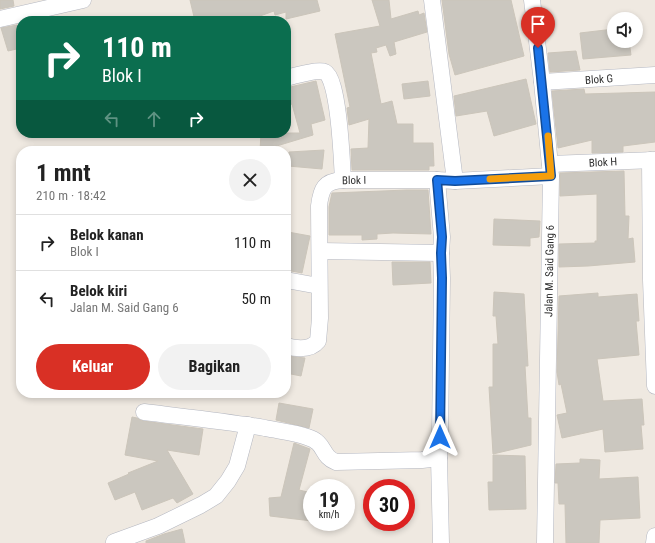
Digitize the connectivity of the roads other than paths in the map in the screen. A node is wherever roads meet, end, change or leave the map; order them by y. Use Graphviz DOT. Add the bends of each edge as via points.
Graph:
graph roads {
  1 [pos="83,0"];
  2 [pos="432,0"];
  3 [pos="532,0"];
  4 [pos="0,18"];
  5 [pos="655,75"];
  6 [pos="291,77"];
  7 [pos="542,82"];
  8 [pos="653,160"];
  9 [pos="550,170"];
  10 [pos="343,180"];
  11 [pos="437,180"];
  12 [pos="455,181"];
  13 [pos="320,251"];
  14 [pos="441,253"];
  15 [pos="291,281"];
  16 [pos="319,286"];
  17 [pos="291,347"];
  18 [pos="655,386"];
  19 [pos="144,412"];
  20 [pos="248,425"];
  21 [pos="439,458"];
  22 [pos="114,542"];
  23 [pos="441,543"];
  24 [pos="545,543"];
  1 -- 4 [label="street"];
  2 -- 12 [label="street"];
  3 -- 7 [label="street, Jalan M. Said Gang 6"];
  5 -- 7 [label="street, Blok G"];
  6 -- 10 [label="street" via="318,72 329,75 337,111"];
  7 -- 9 [label="street, Jalan M. Said Gang 6"];
  8 -- 9 [label="street, Blok H"];
  8 -- 18 [label="street" via="651,280"];
  9 -- 12 [label="street, Blok I"];
  9 -- 24 [label="street, Jalan M. Said Gang 6"];
  10 -- 11 [label="street, Blok I"];
  10 -- 13 [label="street, Blok I" via="336,180 322,190 319,206"];
  11 -- 12 [label="street, Blok I"];
  11 -- 14 [label="street"];
  13 -- 14 [label="street"];
  13 -- 16 [label="street, Blok I"];
  14 -- 21 [label="street"];
  15 -- 16 [label="street"];
  16 -- 17 [label="street, Blok I" via="318,341 311,347"];
  19 -- 20 [label="street"];
  20 -- 21 [label="street" via="315,440 322,445 326,455 336,462"];
  20 -- 22 [label="street" via="237,466 216,496 158,526"];
  21 -- 23 [label="street"];
}
